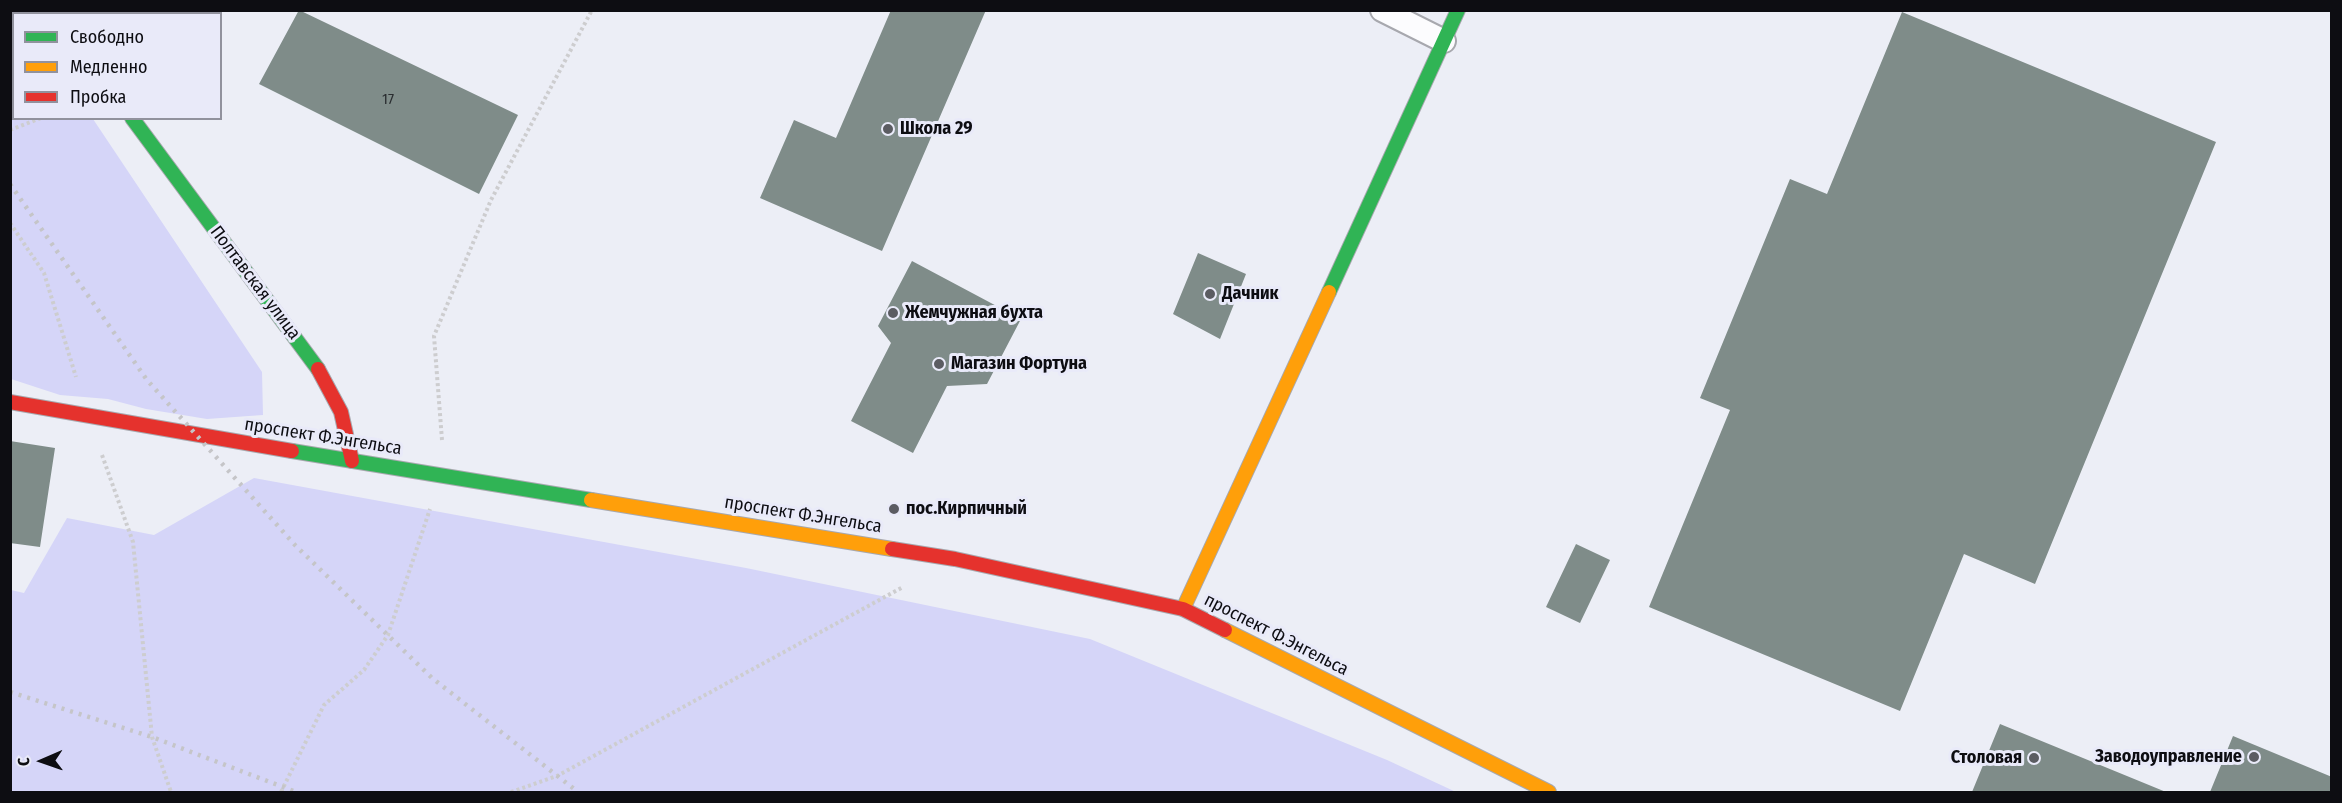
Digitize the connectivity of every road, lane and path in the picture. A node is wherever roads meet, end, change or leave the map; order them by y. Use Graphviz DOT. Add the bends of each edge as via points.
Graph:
graph roads {
  1 [pos="592,10"];
  2 [pos="1382,10"];
  3 [pos="1458,10"];
  4 [pos="1444,41"];
  5 [pos="36,120"];
  6 [pos="133,120"];
  7 [pos="10,130"];
  8 [pos="10,223"];
  9 [pos="10,402"];
  10 [pos="88,416"];
  11 [pos="352,461"];
  12 [pos="442,474"];
  13 [pos="955,559"];
  14 [pos="1183,609"];
  15 [pos="171,792"];
  16 [pos="281,792"];
  17 [pos="511,792"];
  18 [pos="1549,792"];
  1 -- 12 [label="path" via="491,200 435,336"];
  2 -- 4 [label="lane"];
  3 -- 4 [label="street"];
  4 -- 14 [label="street"];
  5 -- 7 [label="path"];
  6 -- 11 [label="street, Полтавская улица" via="314,362 341,412"];
  8 -- 10 [label="path" via="44,273"];
  9 -- 10 [label="street, проспект Ф.Энгельса"];
  10 -- 11 [label="street, проспект Ф.Энгельса"];
  10 -- 15 [label="path" via="133,542 152,737"];
  11 -- 12 [label="street, проспект Ф.Энгельса"];
  12 -- 13 [label="street, проспект Ф.Энгельса"];
  12 -- 16 [label="path" via="388,635 364,670 324,705"];
  13 -- 14 [label="street, проспект Ф.Энгельса"];
  13 -- 17 [label="path" via="557,776"];
  14 -- 18 [label="street, проспект Ф.Энгельса"];
}
